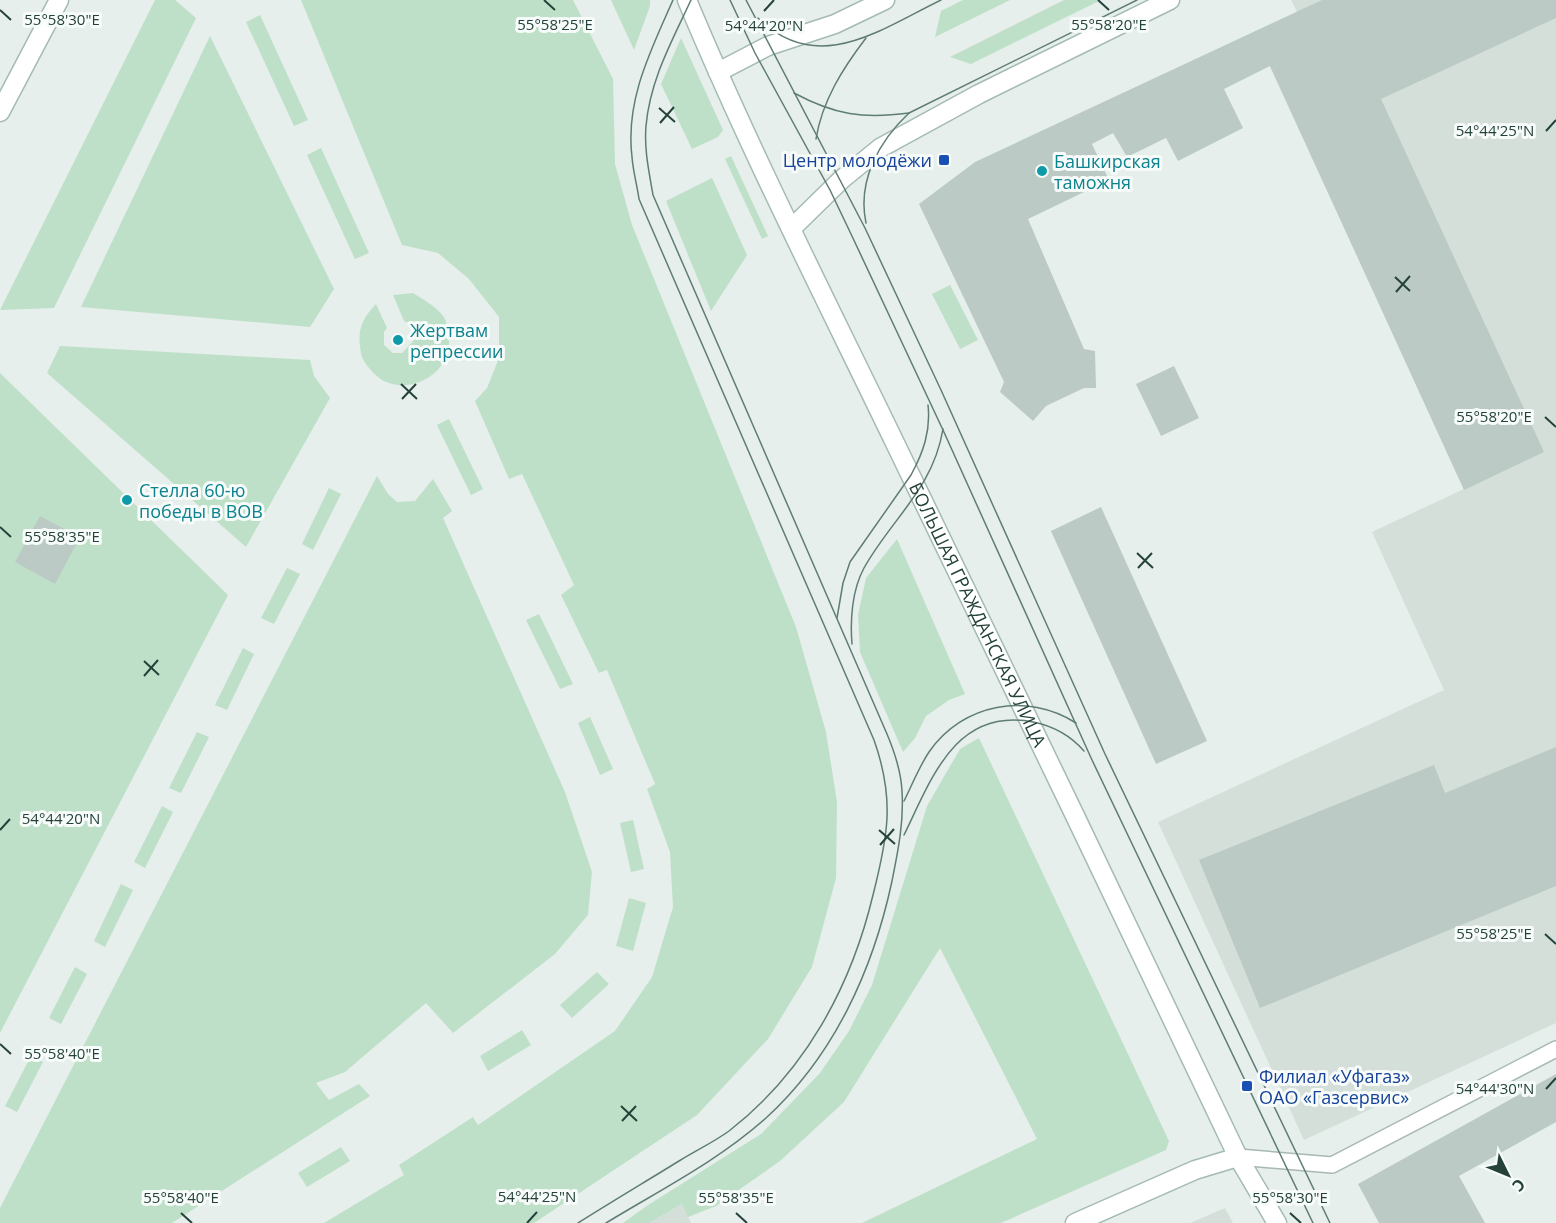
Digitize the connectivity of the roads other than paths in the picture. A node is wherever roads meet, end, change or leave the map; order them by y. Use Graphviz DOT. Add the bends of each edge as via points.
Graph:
graph roads {
  1 [pos="59,0"];
  2 [pos="687,0"];
  3 [pos="885,0"];
  4 [pos="1170,0"];
  5 [pos="718,72"];
  6 [pos="0,112"];
  7 [pos="791,229"];
  8 [pos="1556,1049"];
  9 [pos="1238,1157"];
  10 [pos="1075,1223"];
  11 [pos="1277,1223"];
  1 -- 6 [label="main road"];
  2 -- 5 [label="main road, БОЛЬШАЯ ГРАЖДАНСКАЯ УЛИЦА"];
  3 -- 5 [label="main road" via="835,24 768,46"];
  4 -- 7 [label="main road" via="979,94 880,148"];
  5 -- 7 [label="main road, БОЛЬШАЯ ГРАЖДАНСКАЯ УЛИЦА"];
  7 -- 9 [label="main road, БОЛЬШАЯ ГРАЖДАНСКАЯ УЛИЦА"];
  8 -- 9 [label="lane" via="1332,1165"];
  9 -- 10 [label="main road" via="1195,1170"];
  9 -- 11 [label="main road, БОЛЬШАЯ ГРАЖДАНСКАЯ УЛИЦА"];
}
